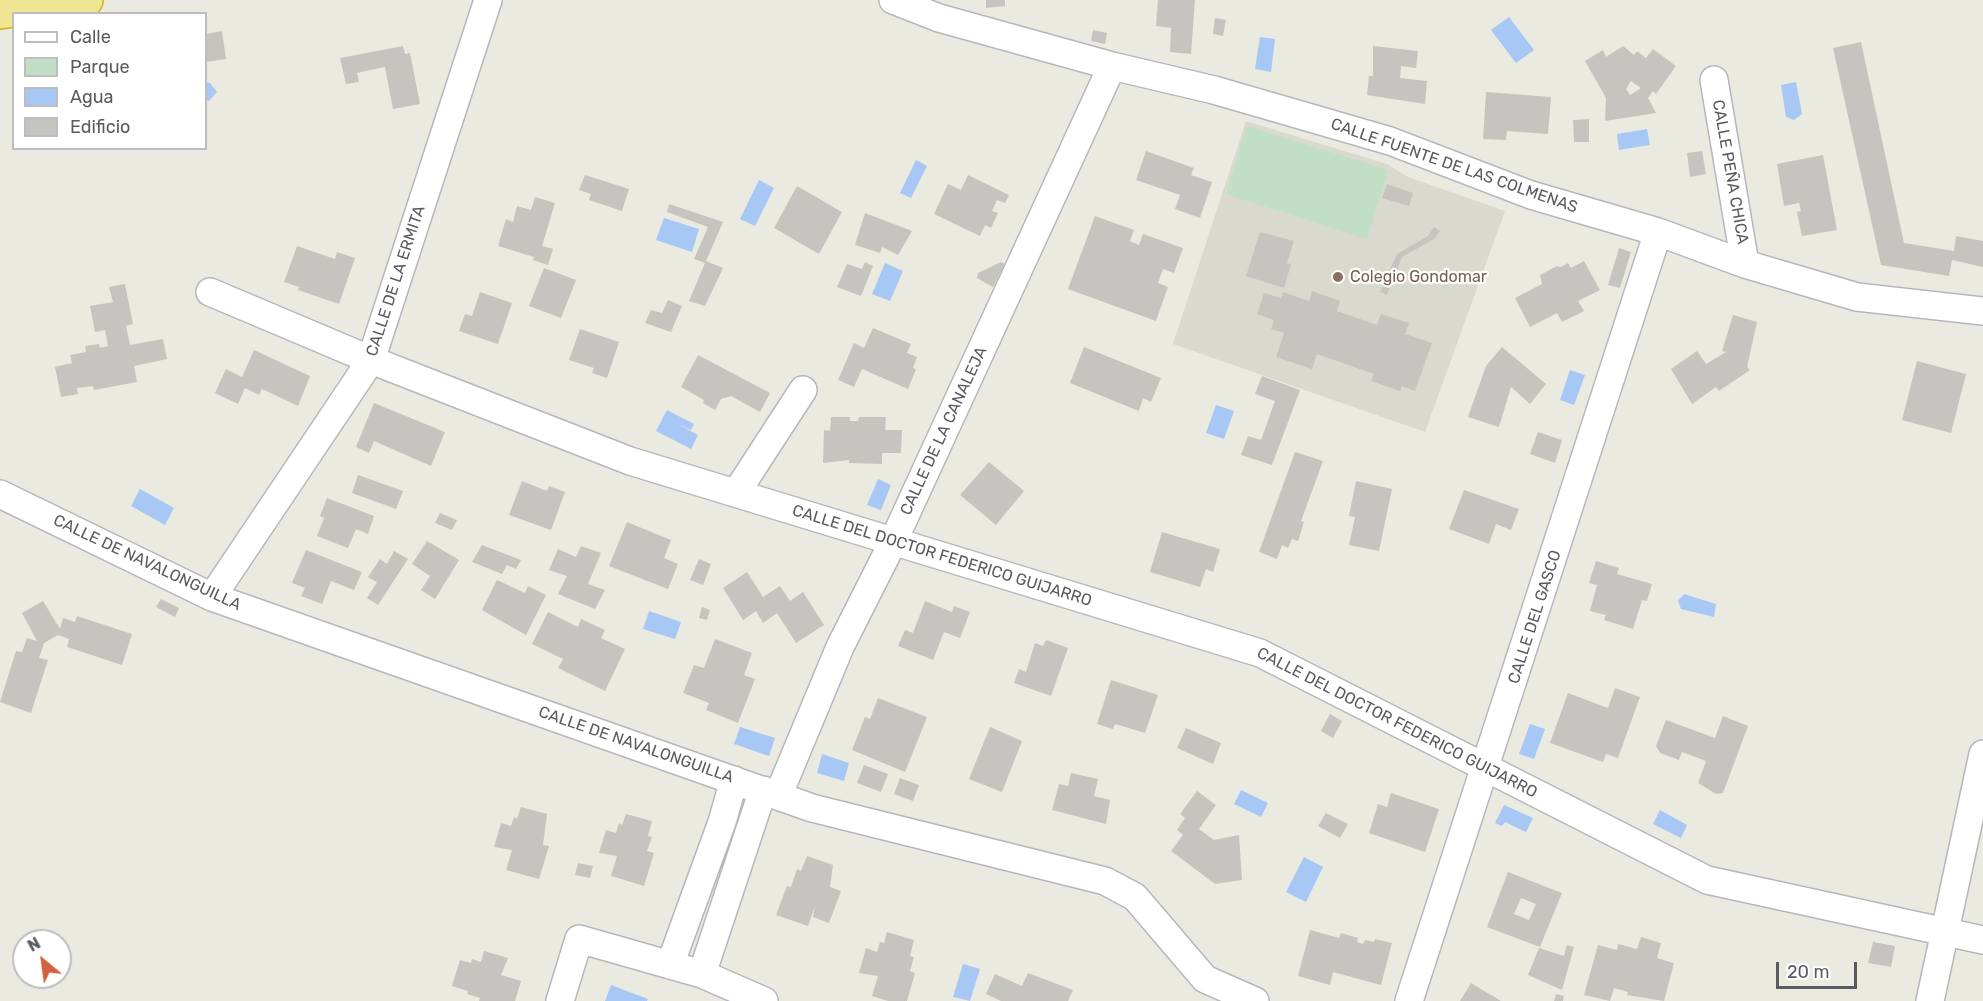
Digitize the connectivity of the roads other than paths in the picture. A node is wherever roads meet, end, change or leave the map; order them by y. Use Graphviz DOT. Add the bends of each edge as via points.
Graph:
graph roads {
  1 [pos="86,0"];
  2 [pos="488,0"];
  3 [pos="892,0"];
  4 [pos="0,12"];
  5 [pos="1112,66"];
  6 [pos="1714,80"];
  7 [pos="1658,232"];
  8 [pos="1745,264"];
  9 [pos="210,292"];
  10 [pos="1983,311"];
  11 [pos="371,360"];
  12 [pos="803,390"];
  13 [pos="0,494"];
  14 [pos="736,494"];
  15 [pos="893,542"];
  16 [pos="212,597"];
  17 [pos="1983,754"];
  18 [pos="1486,766"];
  19 [pos="734,780"];
  20 [pos="770,793"];
  21 [pos="1945,932"];
  22 [pos="1983,940"];
  23 [pos="670,965"];
  24 [pos="702,974"];
  25 [pos="1202,990"];
  26 [pos="560,1001"];
  27 [pos="764,1001"];
  28 [pos="1255,1001"];
  29 [pos="1409,1001"];
  30 [pos="1930,1001"];
  1 -- 4 [label="highway"];
  2 -- 11 [label="street, CALLE DE LA ERMITA"];
  3 -- 5 [label="street, CALLE FUENTE DE LAS COLMENAS" via="939,18"];
  5 -- 7 [label="street, CALLE FUENTE DE LAS COLMENAS" via="1214,90 1390,141 1531,195"];
  5 -- 15 [label="street, CALLE DE LA CANALEJA"];
  6 -- 8 [label="street, CALLE PEÑA CHICA"];
  7 -- 8 [label="street, CALLE FUENTE DE LAS COLMENAS"];
  7 -- 18 [label="street, CALLE DEL GASCO"];
  8 -- 10 [label="street, CALLE FUENTE DE LAS COLMENAS" via="1857,297"];
  9 -- 11 [label="street, CALLE DEL DOCTOR FEDERICO GUIJARRO"];
  11 -- 14 [label="street, CALLE DEL DOCTOR FEDERICO GUIJARRO" via="630,461"];
  11 -- 16 [label="street, CALLE DE LA ERMITA"];
  12 -- 14 [label="street"];
  13 -- 16 [label="street, CALLE DE NAVALONGUILLA"];
  14 -- 15 [label="street, CALLE DEL DOCTOR FEDERICO GUIJARRO"];
  15 -- 18 [label="street, CALLE DEL DOCTOR FEDERICO GUIJARRO" via="1260,653"];
  15 -- 20 [label="street, CALLE DE LA CANALEJA"];
  16 -- 19 [label="street, CALLE DE NAVALONGUILLA"];
  17 -- 21 [label="street"];
  18 -- 21 [label="street, CALLE DEL DOCTOR FEDERICO GUIJARRO" via="1707,880"];
  18 -- 29 [label="street, CALLE DEL GASCO"];
  19 -- 20 [label="street, CALLE DE NAVALONGUILLA"];
  19 -- 23 [label="street"];
  20 -- 24 [label="street, CALLE DE LA CANALEJA"];
  20 -- 25 [label="street, CALLE DE NAVALONGUILLA" via="812,808 1105,881 1134,897"];
  21 -- 22 [label="street, CALLE DEL DOCTOR FEDERICO GUIJARRO"];
  21 -- 30 [label="street"];
  23 -- 24 [label="street"];
  23 -- 26 [label="street" via="579,939"];
  24 -- 27 [label="street"];
  25 -- 28 [label="street, CALLE DE NAVALONGUILLA"];
}
